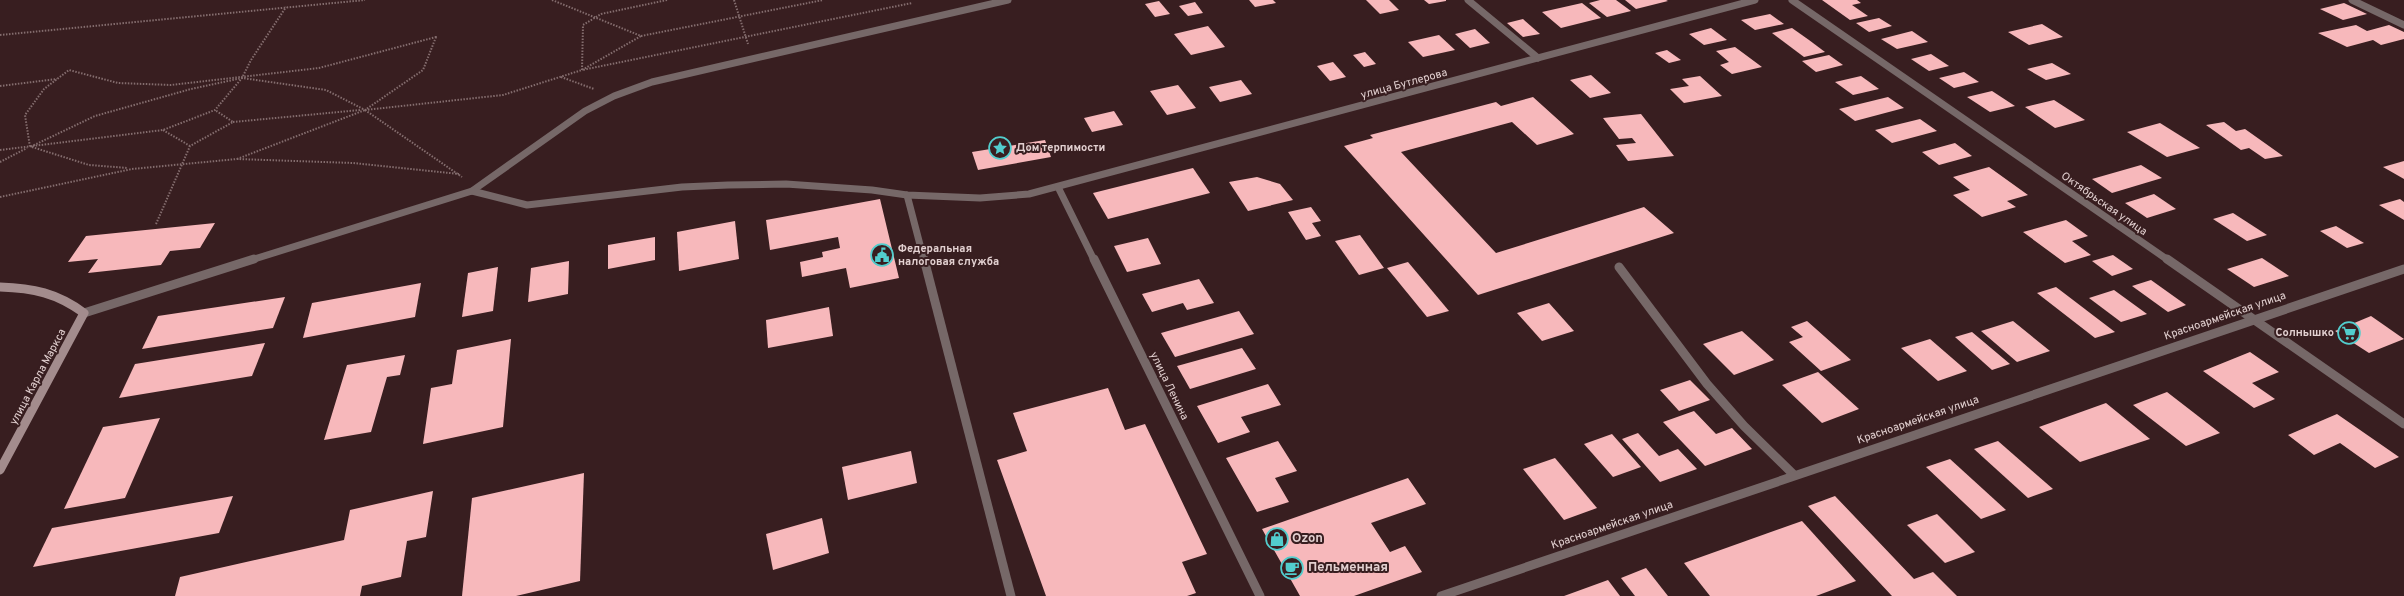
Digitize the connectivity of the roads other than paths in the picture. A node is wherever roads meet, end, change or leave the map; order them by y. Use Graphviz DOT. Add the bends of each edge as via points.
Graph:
graph roads {
  1 [pos="1008,0"];
  2 [pos="1468,0"];
  3 [pos="1755,0"];
  4 [pos="1792,0"];
  5 [pos="2352,0"];
  6 [pos="2404,25"];
  7 [pos="1538,58"];
  8 [pos="1058,187"];
  9 [pos="472,191"];
  10 [pos="907,196"];
  11 [pos="1619,267"];
  12 [pos="2403,270"];
  13 [pos="0,287"];
  14 [pos="84,313"];
  15 [pos="2251,319"];
  16 [pos="2404,424"];
  17 [pos="0,470"];
  18 [pos="1794,475"];
  19 [pos="1011,596"];
  20 [pos="1260,596"];
  21 [pos="1441,596"];
  1 -- 9 [label="street" via="652,82 614,96 585,111"];
  2 -- 7 [label="street"];
  3 -- 7 [label="street, улица Бутлерова"];
  4 -- 15 [label="street, Октябрьская улица"];
  5 -- 6 [label="street"];
  7 -- 8 [label="street, улица Бутлерова"];
  8 -- 10 [label="street, улица Бутлерова" via="1005,197"];
  8 -- 20 [label="street, улица Ленина"];
  9 -- 10 [label="street, улица Бутлерова" via="527,205 682,188 735,185 832,186"];
  9 -- 14 [label="street"];
  10 -- 19 [label="street"];
  11 -- 18 [label="street" via="1707,384 1744,426"];
  12 -- 15 [label="street, Красноармейская улица"];
  13 -- 14 [label="main road" via="37,288 67,299"];
  14 -- 17 [label="main road, улица Карла Маркса"];
  15 -- 16 [label="street, Октябрьская улица"];
  15 -- 18 [label="street, Красноармейская улица"];
  18 -- 21 [label="street, Красноармейская улица"];
}
